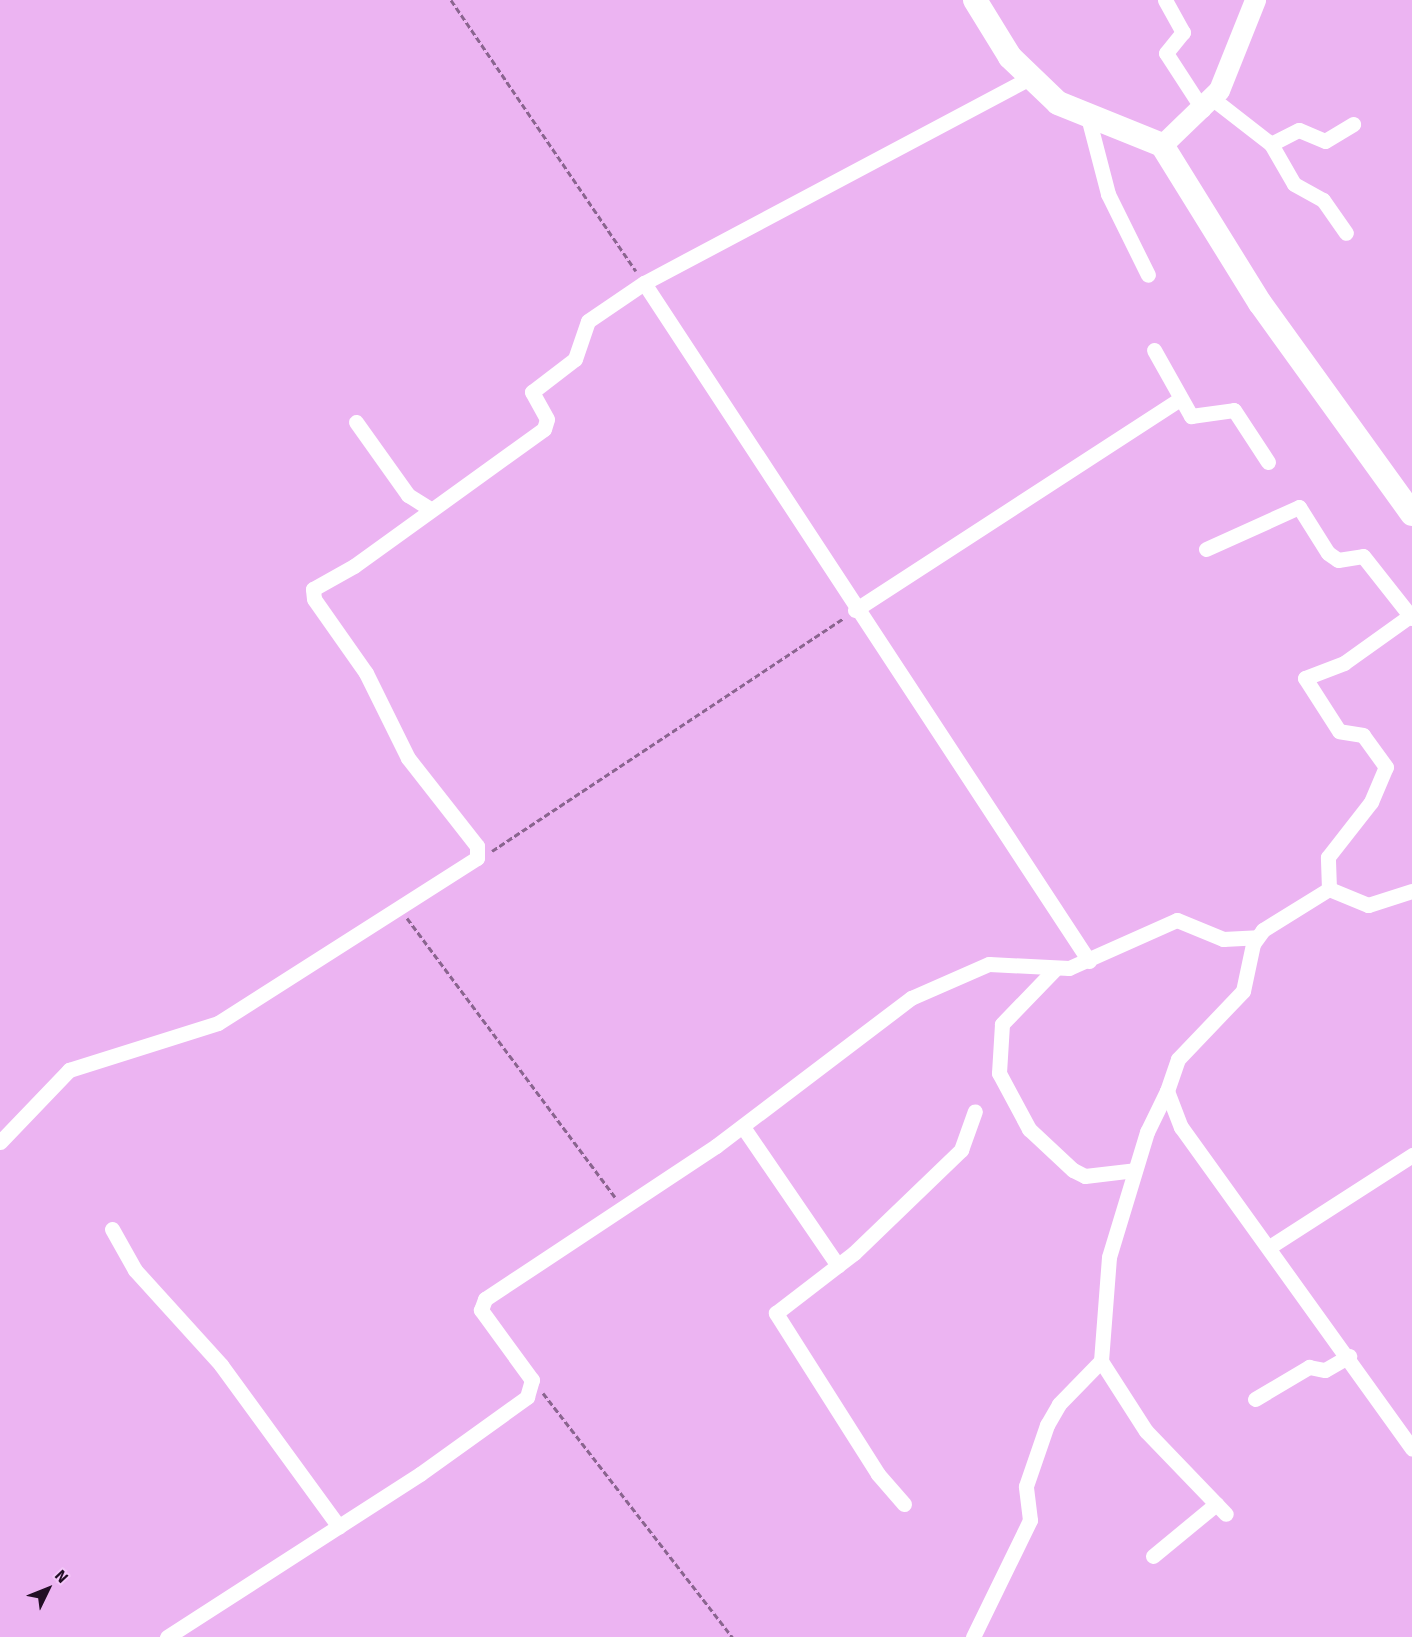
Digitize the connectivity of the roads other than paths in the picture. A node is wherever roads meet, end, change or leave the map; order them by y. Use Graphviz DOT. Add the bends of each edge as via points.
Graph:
graph roads {
  1 [pos="975,0"];
  2 [pos="1165,0"];
  3 [pos="1255,0"];
  4 [pos="1028,80"];
  5 [pos="1208,105"];
  6 [pos="1088,117"];
  7 [pos="1353,124"];
  8 [pos="1271,144"];
  9 [pos="1162,145"];
  10 [pos="1346,233"];
  11 [pos="1148,274"];
  12 [pos="644,283"];
  13 [pos="1154,350"];
  14 [pos="1180,399"];
  15 [pos="356,422"];
  16 [pos="1268,462"];
  17 [pos="430,509"];
  18 [pos="1412,514"];
  19 [pos="1206,549"];
  20 [pos="855,610"];
  21 [pos="1411,617"];
  22 [pos="1329,889"];
  23 [pos="1412,891"];
  24 [pos="1257,937"];
  25 [pos="1089,961"];
  26 [pos="1056,968"];
  27 [pos="1167,1090"];
  28 [pos="975,1112"];
  29 [pos="742,1127"];
  30 [pos="0,1142"];
  31 [pos="1412,1155"];
  32 [pos="1135,1170"];
  33 [pos="112,1229"];
  34 [pos="1271,1246"];
  35 [pos="838,1266"];
  36 [pos="1349,1356"];
  37 [pos="1101,1361"];
  38 [pos="1255,1399"];
  39 [pos="1412,1449"];
  40 [pos="904,1504"];
  41 [pos="339,1527"];
  42 [pos="1153,1556"];
  43 [pos="167,1637"];
  44 [pos="973,1637"];
  1 -- 4 [label="main road"];
  2 -- 5 [label="street" via="1183,32 1166,53"];
  3 -- 5 [label="street"];
  4 -- 6 [label="main road"];
  4 -- 12 [label="street"];
  5 -- 8 [label="street"];
  5 -- 9 [label="street"];
  6 -- 9 [label="main road" via="1140,132"];
  6 -- 11 [label="street" via="1108,194"];
  7 -- 8 [label="street" via="1324,141 1299,130"];
  8 -- 10 [label="street" via="1294,184 1323,200"];
  9 -- 18 [label="main road" via="1260,303"];
  12 -- 17 [label="street" via="583,325 575,359 535,387 532,392 548,425"];
  12 -- 20 [label="street"];
  13 -- 14 [label="street"];
  14 -- 16 [label="street" via="1194,418 1224,408 1234,410"];
  14 -- 20 [label="street"];
  15 -- 17 [label="street" via="408,495"];
  17 -- 30 [label="street" via="312,593 360,662 408,758 480,853 401,910 202,1031 69,1070"];
  19 -- 21 [label="street" via="1299,507 1328,553 1338,560 1363,556"];
  20 -- 25 [label="street"];
  21 -- 22 [label="street" via="1344,663 1305,678 1339,731 1363,735 1386,767 1376,780 1371,802 1328,857"];
  22 -- 23 [label="street" via="1368,905"];
  22 -- 24 [label="street"];
  24 -- 25 [label="street" via="1222,939 1177,920"];
  24 -- 27 [label="street" via="1243,991 1178,1059"];
  25 -- 26 [label="street"];
  26 -- 29 [label="street" via="989,964 933,984 848,1042"];
  26 -- 32 [label="street" via="1002,1023 999,1072 1035,1137 1073,1170 1085,1176"];
  27 -- 32 [label="street"];
  27 -- 34 [label="street" via="1182,1127"];
  28 -- 35 [label="street" via="961,1150"];
  29 -- 35 [label="street"];
  29 -- 41 [label="street" via="481,1305 535,1387 527,1397"];
  31 -- 34 [label="street"];
  32 -- 37 [label="street" via="1107,1268"];
  33 -- 41 [label="street" via="135,1270 221,1365"];
  34 -- 36 [label="street"];
  35 -- 40 [label="street" via="780,1308 776,1318 878,1474"];
  36 -- 38 [label="street" via="1325,1370 1309,1367"];
  36 -- 39 [label="street"];
  37 -- 42 [label="street" via="1146,1431 1221,1509"];
  37 -- 44 [label="street" via="1059,1404 1047,1425 1026,1486 1030,1520"];
  41 -- 43 [label="street"];
}
